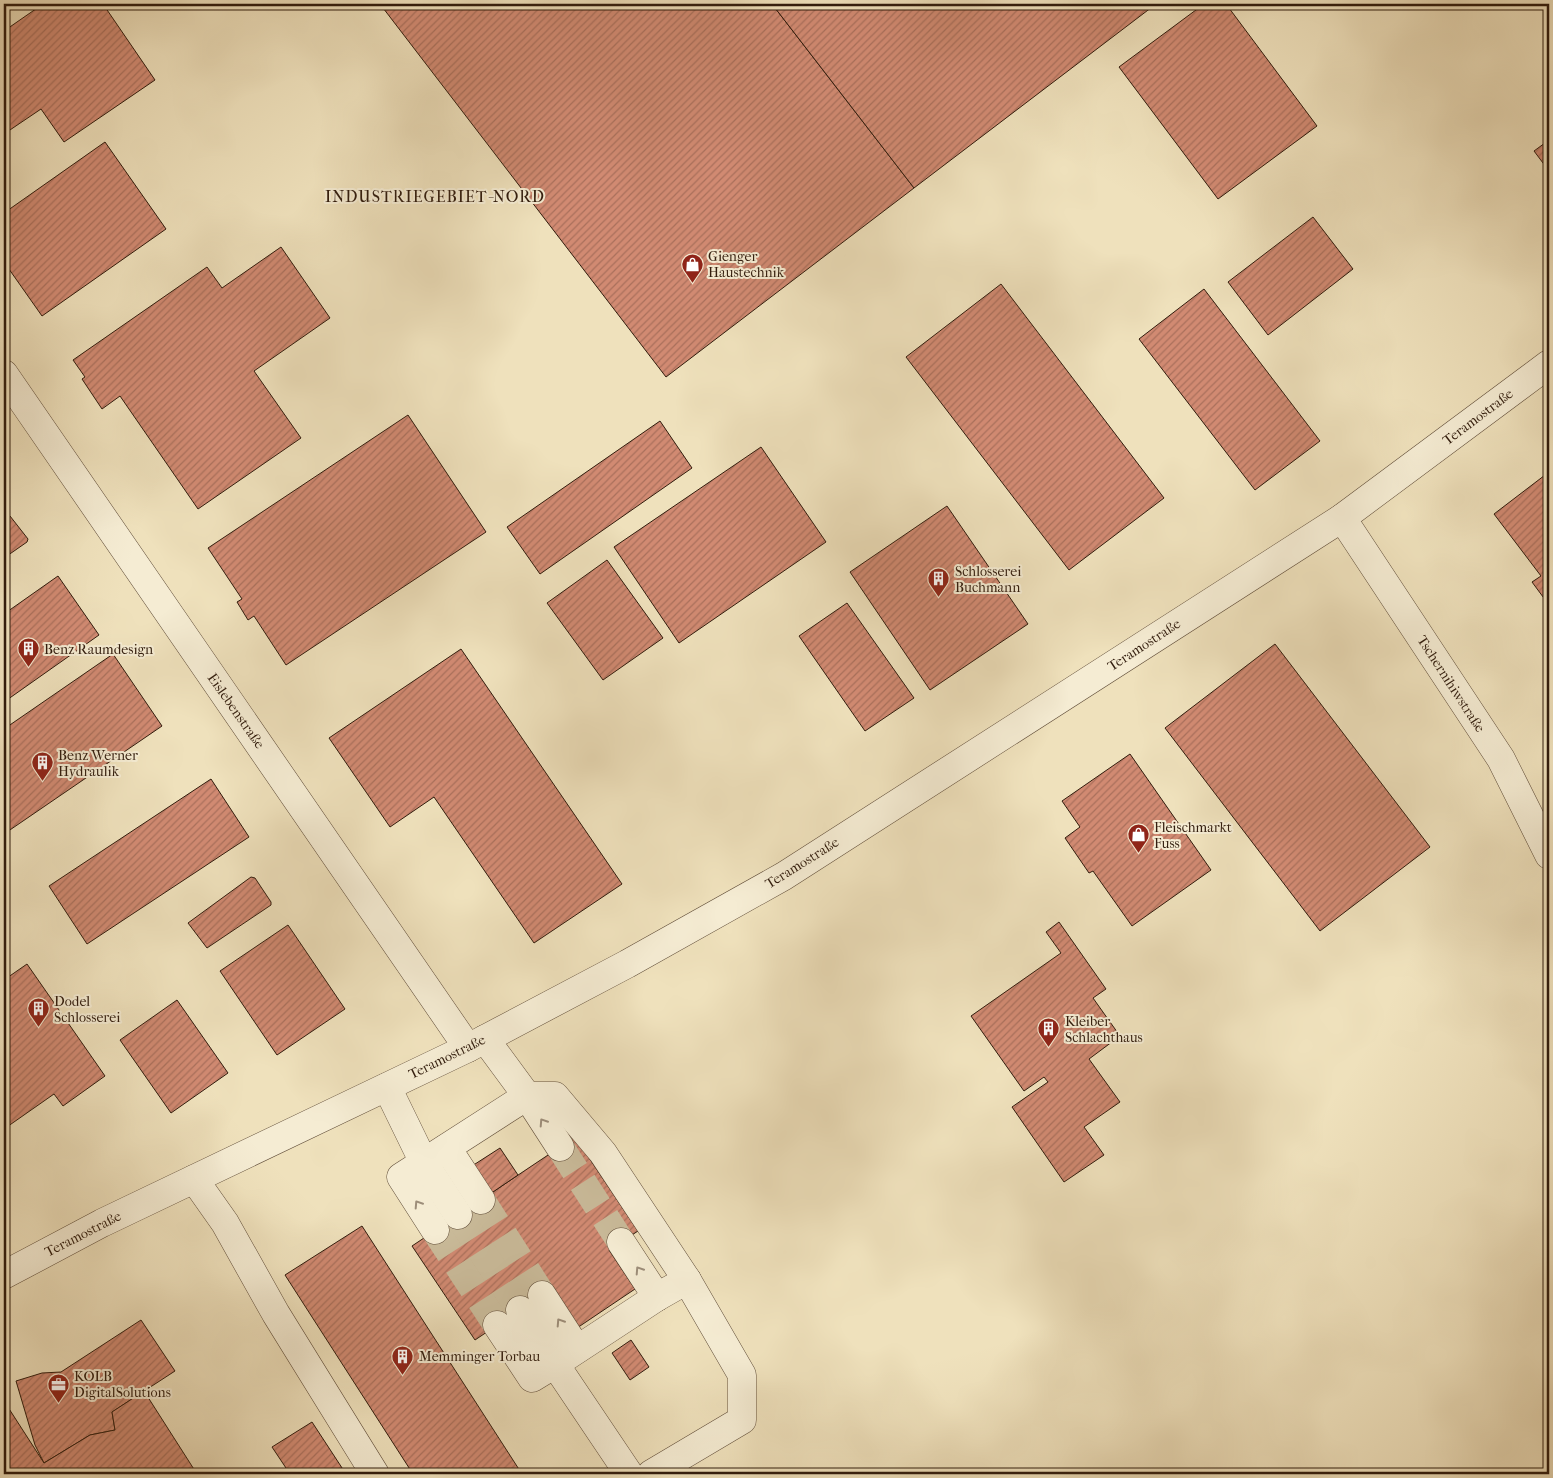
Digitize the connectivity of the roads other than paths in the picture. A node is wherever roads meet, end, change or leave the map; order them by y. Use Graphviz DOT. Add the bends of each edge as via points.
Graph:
graph roads {
  1 [pos="1549,364"];
  2 [pos="4,374"];
  3 [pos="1342,518"];
  4 [pos="1549,855"];
  5 [pos="476,1043"];
  6 [pos="387,1086"];
  7 [pos="527,1096"];
  8 [pos="560,1147"];
  9 [pos="447,1148"];
  10 [pos="424,1163"];
  11 [pos="194,1179"];
  12 [pos="480,1200"];
  13 [pos="458,1215"];
  14 [pos="435,1230"];
  15 [pos="621,1242"];
  16 [pos="4,1275"];
  17 [pos="688,1280"];
  18 [pos="542,1295"];
  19 [pos="657,1297"];
  20 [pos="520,1310"];
  21 [pos="497,1324"];
  22 [pos="577,1349"];
  23 [pos="555,1364"];
  24 [pos="375,1474"];
  25 [pos="629,1474"];
  26 [pos="650,1474"];
  1 -- 3 [label="street, Teramostraße"];
  2 -- 5 [label="street, Eislebenstraße"];
  3 -- 4 [label="street, Tschernihiwstraße" via="1501,759"];
  3 -- 5 [label="street, Teramostraße" via="784,876 627,964"];
  5 -- 6 [label="street, Teramostraße"];
  5 -- 7 [label="street, Eislebenstraße"];
  6 -- 10 [label="street"];
  6 -- 11 [label="street, Teramostraße"];
  8 -- 7 [label="street, Eislebenstraße, one-way"];
  7 -- 9 [label="street"];
  7 -- 17 [label="street" via="555,1096 603,1153"];
  9 -- 10 [label="street"];
  9 -- 12 [label="street"];
  10 -- 13 [label="street"];
  14 -- 10 [label="street, one-way" via="401,1177"];
  11 -- 16 [label="street, Teramostraße"];
  11 -- 24 [label="street" via="225,1223 276,1314"];
  19 -- 15 [label="street, one-way"];
  17 -- 19 [label="street"];
  17 -- 26 [label="street" via="742,1375 742,1420"];
  22 -- 18 [label="street, one-way"];
  19 -- 22 [label="street"];
  20 -- 23 [label="street"];
  21 -- 23 [label="street" via="532,1378"];
  22 -- 23 [label="street"];
  23 -- 25 [label="street"];
}
